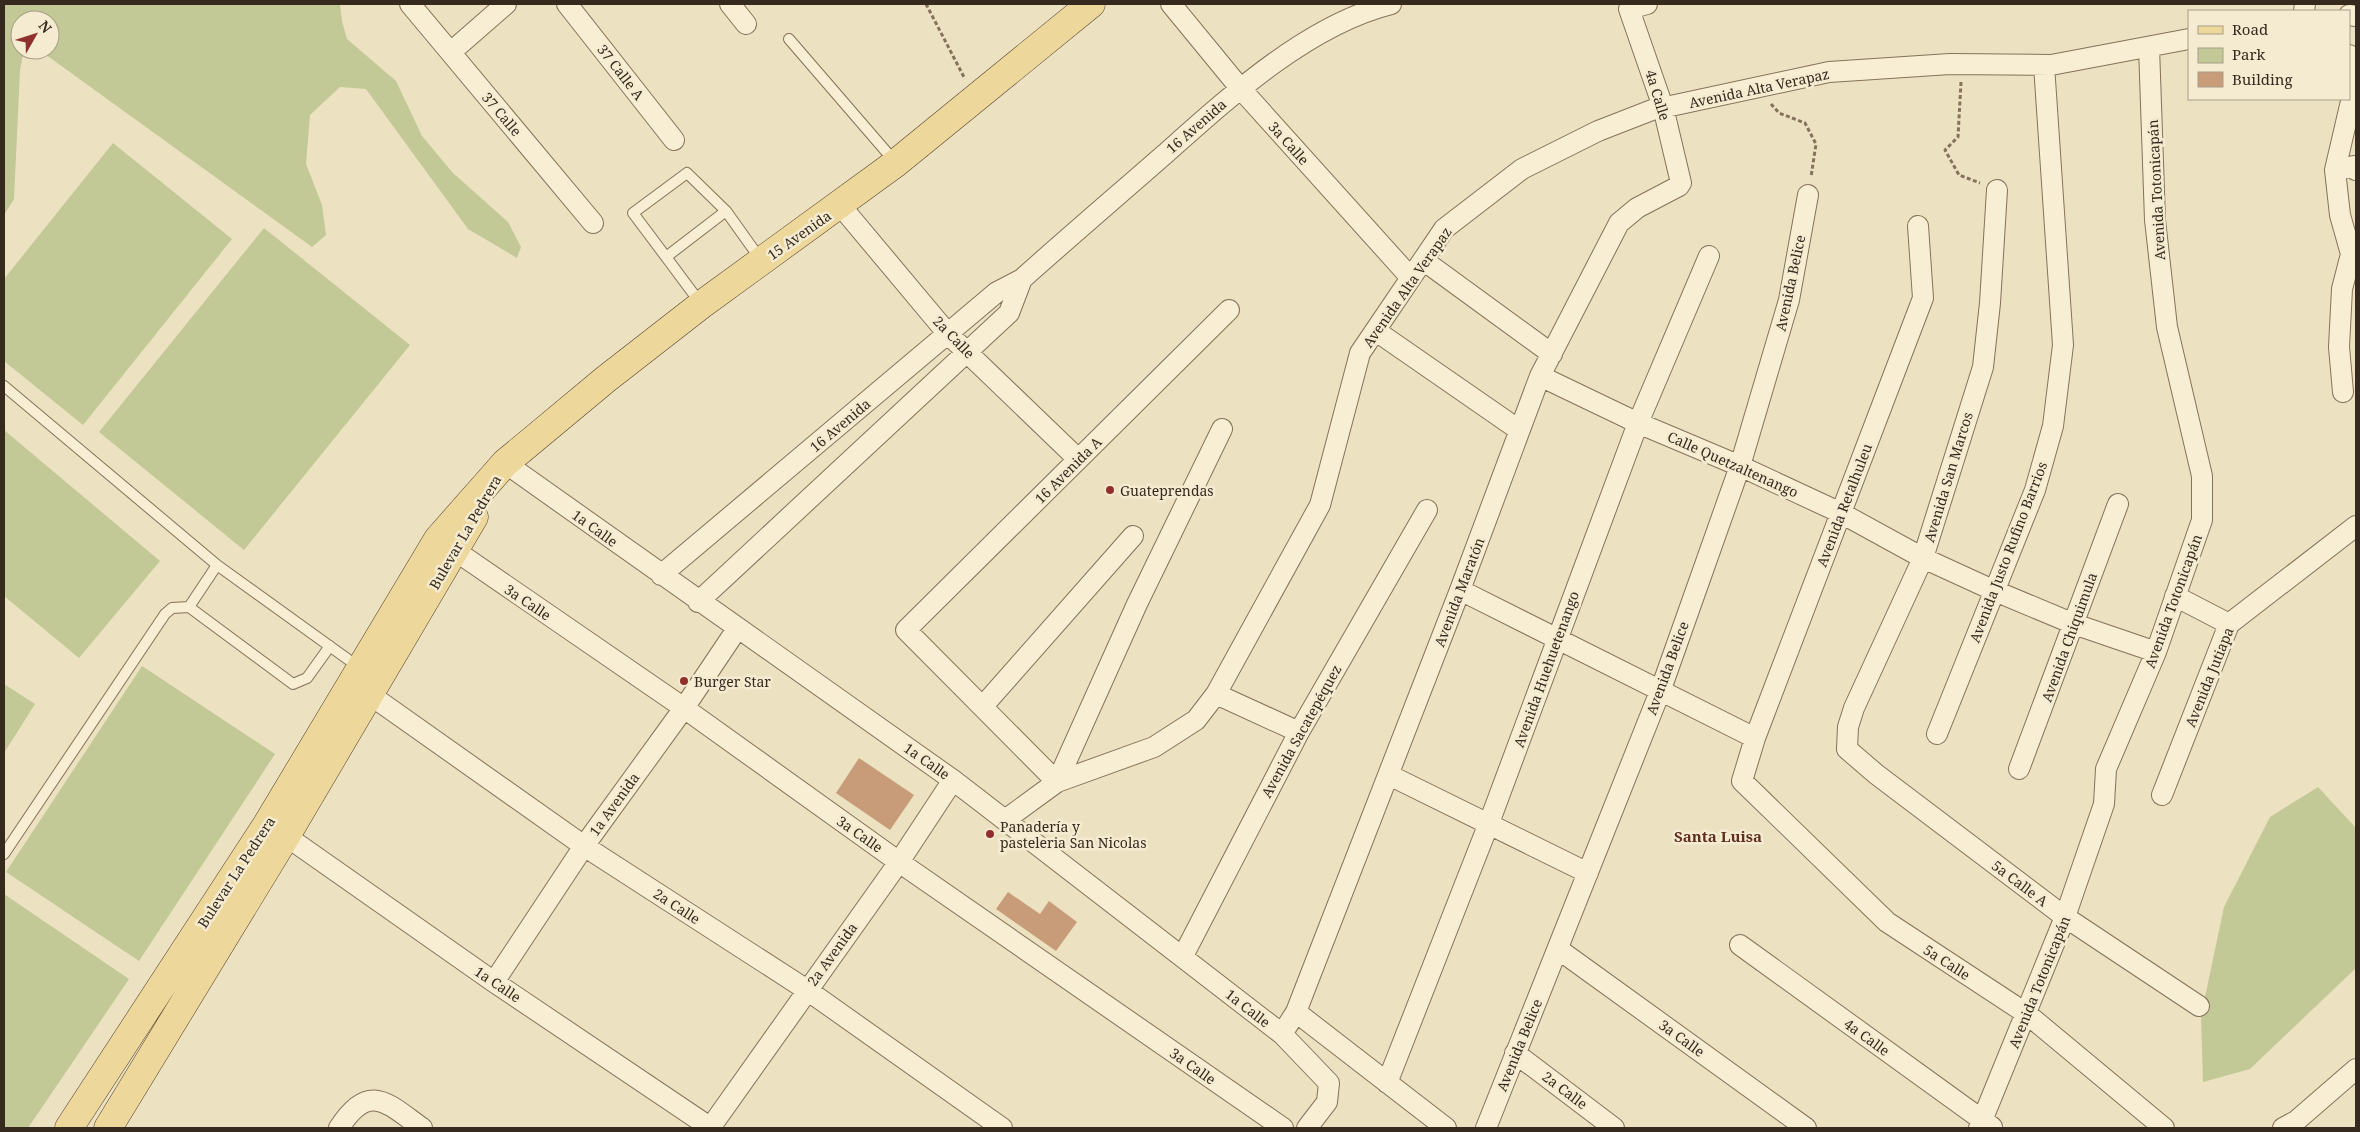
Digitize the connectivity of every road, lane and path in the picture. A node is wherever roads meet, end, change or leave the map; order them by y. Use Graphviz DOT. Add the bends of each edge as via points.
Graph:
graph roads {
  1 [pos="410,4"];
  2 [pos="506,4"];
  3 [pos="567,4"];
  4 [pos="730,4"];
  5 [pos="926,4"];
  6 [pos="1171,4"];
  7 [pos="1391,4"];
  8 [pos="1638,7"];
  9 [pos="1077,8"];
  10 [pos="746,24"];
  11 [pos="789,39"];
  12 [pos="2188,39"];
  13 [pos="2149,47"];
  14 [pos="451,52"];
  15 [pos="2350,61"];
  16 [pos="1959,64"];
  17 [pos="2044,65"];
  18 [pos="1764,87"];
  19 [pos="1240,88"];
  20 [pos="975,98"];
  21 [pos="1663,107"];
  22 [pos="674,140"];
  23 [pos="896,163"];
  24 [pos="2335,170"];
  25 [pos="2356,170"];
  26 [pos="1681,183"];
  27 [pos="1997,190"];
  28 [pos="1808,195"];
  29 [pos="840,205"];
  30 [pos="726,212"];
  31 [pos="593,223"];
  32 [pos="1918,226"];
  33 [pos="1709,256"];
  34 [pos="666,257"];
  35 [pos="1423,260"];
  36 [pos="762,261"];
  37 [pos="1411,278"];
  38 [pos="1022,279"];
  39 [pos="701,305"];
  40 [pos="1229,310"];
  41 [pos="1376,331"];
  42 [pos="948,334"];
  43 [pos="967,352"];
  44 [pos="1552,354"];
  45 [pos="1540,376"];
  46 [pos="4,386"];
  47 [pos="2343,392"];
  48 [pos="1638,423"];
  49 [pos="1222,429"];
  50 [pos="1519,430"];
  51 [pos="1078,459"];
  52 [pos="505,463"];
  53 [pos="1740,466"];
  54 [pos="2118,504"];
  55 [pos="1427,510"];
  56 [pos="1841,513"];
  57 [pos="2356,526"];
  58 [pos="1133,536"];
  59 [pos="446,545"];
  60 [pos="1923,558"];
  61 [pos="217,565"];
  62 [pos="661,576"];
  63 [pos="1460,590"];
  64 [pos="1995,591"];
  65 [pos="2176,596"];
  66 [pos="698,602"];
  67 [pos="189,607"];
  68 [pos="2074,624"];
  69 [pos="2229,624"];
  70 [pos="737,629"];
  71 [pos="1558,638"];
  72 [pos="330,646"];
  73 [pos="2156,652"];
  74 [pos="361,682"];
  75 [pos="1660,689"];
  76 [pos="1216,694"];
  77 [pos="983,706"];
  78 [pos="684,708"];
  79 [pos="1299,732"];
  80 [pos="1937,734"];
  81 [pos="1755,738"];
  82 [pos="1847,749"];
  83 [pos="2019,769"];
  84 [pos="1389,775"];
  85 [pos="954,780"];
  86 [pos="1742,781"];
  87 [pos="1058,782"];
  88 [pos="2162,795"];
  89 [pos="1005,820"];
  90 [pos="1489,822"];
  91 [pos="286,836"];
  92 [pos="584,846"];
  93 [pos="4,854"];
  94 [pos="898,862"];
  95 [pos="1588,873"];
  96 [pos="2065,917"];
  97 [pos="1740,945"];
  98 [pos="1558,949"];
  99 [pos="1183,956"];
  100 [pos="494,982"];
  101 [pos="806,990"];
  102 [pos="2199,1006"];
  103 [pos="1296,1012"];
  104 [pos="2027,1014"];
  105 [pos="1282,1034"];
  106 [pos="1515,1053"];
  107 [pos="2356,1069"];
  108 [pos="1387,1083"];
  109 [pos="1985,1126"];
  110 [pos="69,1128"];
  111 [pos="108,1128"];
  112 [pos="339,1128"];
  113 [pos="422,1128"];
  114 [pos="711,1128"];
  115 [pos="1002,1128"];
  116 [pos="1283,1128"];
  117 [pos="1306,1128"];
  118 [pos="1446,1128"];
  119 [pos="1486,1128"];
  120 [pos="1614,1128"];
  121 [pos="1806,1128"];
  122 [pos="2164,1128"];
  123 [pos="2283,1128"];
  1 -- 14 [label="street, 37 Calle"];
  2 -- 14 [label="street"];
  3 -- 22 [label="street, 37 Calle A"];
  4 -- 10 [label="street"];
  5 -- 20 [label="path"];
  6 -- 19 [label="street, 3a Calle"];
  7 -- 19 [label="street, 16 Avenida" via="1318,35"];
  8 -- 21 [label="street, 4a Calle"];
  9 -- 20 [label="main road, 15 Avenida"];
  11 -- 23 [label="lane"];
  12 -- 13 [label="street, Avenida Alta Verapaz"];
  13 -- 17 [label="street, Avenida Alta Verapaz"];
  13 -- 65 [label="street, Avenida Totonicapán" via="2155,220 2168,328 2202,476 2202,520"];
  14 -- 31 [label="street, 37 Calle"];
  15 -- 24 [label="street" via="2352,97"];
  16 -- 17 [label="street, Avenida Alta Verapaz"];
  16 -- 18 [label="street, Avenida Alta Verapaz" via="1829,72"];
  16 -- 27 [label="path" via="1962,81 1958,137 1946,150 1959,175"];
  17 -- 64 [label="street, Avenida Justo Rufino Barrios" via="2063,345 2053,426 2035,490"];
  18 -- 21 [label="street, Avenida Alta Verapaz"];
  18 -- 28 [label="path" via="1767,100 1779,112 1805,123 1816,144"];
  19 -- 37 [label="street, 3a Calle"];
  19 -- 38 [label="street, 16 Avenida"];
  20 -- 23 [label="main road, 15 Avenida"];
  21 -- 26 [label="street, 4a Calle"];
  21 -- 35 [label="street, Avenida Alta Verapaz" via="1598,131 1522,169 1444,229"];
  23 -- 29 [label="main road, 15 Avenida"];
  24 -- 25 [label="street" via="2354,166"];
  24 -- 47 [label="street" via="2340,216 2351,254 2342,289 2339,347"];
  26 -- 44 [label="street, Avenida Maratón" via="1637,208 1619,223"];
  27 -- 60 [label="street, Avenida San Marcos" via="1990,303 1982,366"];
  28 -- 53 [label="street, Avenida Belice" via="1789,300"];
  29 -- 36 [label="main road, 15 Avenida"];
  29 -- 42 [label="street, 2a Calle"];
  30 -- 34 [label="lane"];
  30 -- 34 [label="lane" via="687,173 633,213"];
  30 -- 36 [label="lane"];
  32 -- 56 [label="street, Avenida Retalhuleu" via="1923,298"];
  33 -- 48 [label="street, Avenida Huehuetenango"];
  34 -- 39 [label="lane"];
  35 -- 37 [label="street, Avenida Alta Verapaz"];
  35 -- 44 [label="street"];
  36 -- 39 [label="main road, 15 Avenida"];
  37 -- 41 [label="street, Avenida Alta Verapaz"];
  38 -- 42 [label="street, 16 Avenida" via="997,292"];
  38 -- 43 [label="street, 16 Avenida" via="1009,313"];
  39 -- 52 [label="main road, 15 Avenida"];
  40 -- 51 [label="street, 16 Avenida A"];
  41 -- 50 [label="street"];
  41 -- 76 [label="street, Avenida Alta Verapaz" via="1360,353 1320,504"];
  42 -- 43 [label="street, 2a Calle"];
  42 -- 62 [label="street, 16 Avenida"];
  43 -- 51 [label="street, 2a Calle"];
  43 -- 66 [label="street, 16 Avenida"];
  44 -- 45 [label="street, Avenida Maratón"];
  45 -- 48 [label="street, Calle Quetzaltenango"];
  45 -- 50 [label="street, Avenida Maratón"];
  46 -- 61 [label="lane"];
  48 -- 53 [label="street, Calle Quetzaltenango"];
  48 -- 71 [label="street, Avenida Huehuetenango"];
  49 -- 87 [label="street" via="1137,604"];
  50 -- 63 [label="street, Avenida Maratón"];
  51 -- 77 [label="street, 16 Avenida A" via="906,630"];
  52 -- 59 [label="main road, Bulevar La Pedrera"];
  52 -- 62 [label="street, 1a Calle"];
  53 -- 56 [label="street, Calle Quetzaltenango"];
  53 -- 75 [label="street, Avenida Belice"];
  54 -- 68 [label="street, Avenida Chiquimula"];
  55 -- 79 [label="street, Avenida Sacatepéquez"];
  56 -- 60 [label="street, Calle Quetzaltenango"];
  56 -- 81 [label="street, Avenida Retalhuleu"];
  57 -- 69 [label="street, Avenida Jutiapa"];
  58 -- 77 [label="street"];
  59 -- 74 [label="main road, Bulevar La Pedrera"];
  59 -- 78 [label="street, 3a Calle"];
  60 -- 64 [label="street, Calle Quetzaltenango"];
  60 -- 82 [label="street, Avenida San Marcos" via="1854,708 1848,727"];
  61 -- 67 [label="lane"];
  61 -- 72 [label="lane"];
  62 -- 66 [label="street, 1a Calle"];
  63 -- 71 [label="street"];
  63 -- 84 [label="street, Avenida Maratón"];
  64 -- 68 [label="street, Calle Quetzaltenango"];
  64 -- 80 [label="street, Avenida Justo Rufino Barrios"];
  65 -- 69 [label="street"];
  65 -- 73 [label="street, Avenida Totonicapán"];
  66 -- 70 [label="street, 1a Calle"];
  67 -- 72 [label="lane" via="293,684 307,678"];
  67 -- 93 [label="lane" via="172,608 165,614"];
  68 -- 73 [label="street, Calle Quetzaltenango"];
  68 -- 83 [label="street, Avenida Chiquimula"];
  69 -- 88 [label="street, Avenida Jutiapa"];
  70 -- 78 [label="street, 1a Avenida"];
  70 -- 85 [label="street, 1a Calle"];
  71 -- 75 [label="street"];
  71 -- 90 [label="street, Avenida Huehuetenango"];
  72 -- 74 [label="lane"];
  73 -- 96 [label="street, Avenida Totonicapán" via="2106,769 2104,804"];
  74 -- 91 [label="main road, Bulevar La Pedrera"];
  74 -- 92 [label="street, 2a Calle"];
  74 -- 110 [label="main road, Bulevar La Pedrera"];
  75 -- 81 [label="street"];
  75 -- 95 [label="street, Avenida Belice"];
  76 -- 79 [label="street"];
  76 -- 87 [label="street, Avenida Alta Verapaz" via="1196,720 1154,747"];
  77 -- 87 [label="street"];
  78 -- 92 [label="street, 1a Avenida"];
  78 -- 94 [label="street, 3a Calle"];
  79 -- 99 [label="street, Avenida Sacatepéquez"];
  81 -- 86 [label="street, Avenida Retalhuleu"];
  82 -- 96 [label="street, 5a Calle A"];
  84 -- 90 [label="street"];
  84 -- 103 [label="street, Avenida Maratón"];
  85 -- 89 [label="street, 1a Calle"];
  85 -- 94 [label="street, 2a Avenida"];
  86 -- 104 [label="street, 5a Calle" via="1887,922"];
  87 -- 89 [label="street, Avenida Alta Verapaz"];
  89 -- 99 [label="street, 1a Calle"];
  90 -- 95 [label="street"];
  90 -- 108 [label="street, Avenida Huehuetenango"];
  91 -- 100 [label="street, 1a Calle"];
  91 -- 111 [label="main road, Bulevar La Pedrera"];
  92 -- 100 [label="street, 1a Avenida"];
  92 -- 101 [label="street, 2a Calle"];
  94 -- 101 [label="street, 2a Avenida"];
  94 -- 116 [label="street, 3a Calle"];
  95 -- 98 [label="street, Avenida Belice"];
  96 -- 102 [label="street, 5a Calle A"];
  96 -- 104 [label="street, Avenida Totonicapán"];
  97 -- 109 [label="street, 4a Calle"];
  98 -- 106 [label="street, Avenida Belice"];
  98 -- 121 [label="street, 3a Calle"];
  99 -- 105 [label="street, 1a Calle"];
  100 -- 114 [label="street, 1a Calle"];
  101 -- 114 [label="street, 2a Avenida"];
  101 -- 115 [label="street, 2a Calle"];
  103 -- 105 [label="street, Avenida Maratón"];
  103 -- 108 [label="street"];
  104 -- 109 [label="street, Avenida Totonicapán"];
  104 -- 122 [label="street, 5a Calle"];
  105 -- 117 [label="street, 1a Calle" via="1330,1083 1327,1102"];
  106 -- 119 [label="street, Avenida Belice"];
  106 -- 120 [label="street, 2a Calle"];
  107 -- 123 [label="street" via="2296,1121"];
  108 -- 118 [label="street"];
  112 -- 113 [label="street" via="351,1110 372,1100 385,1102"];
}
